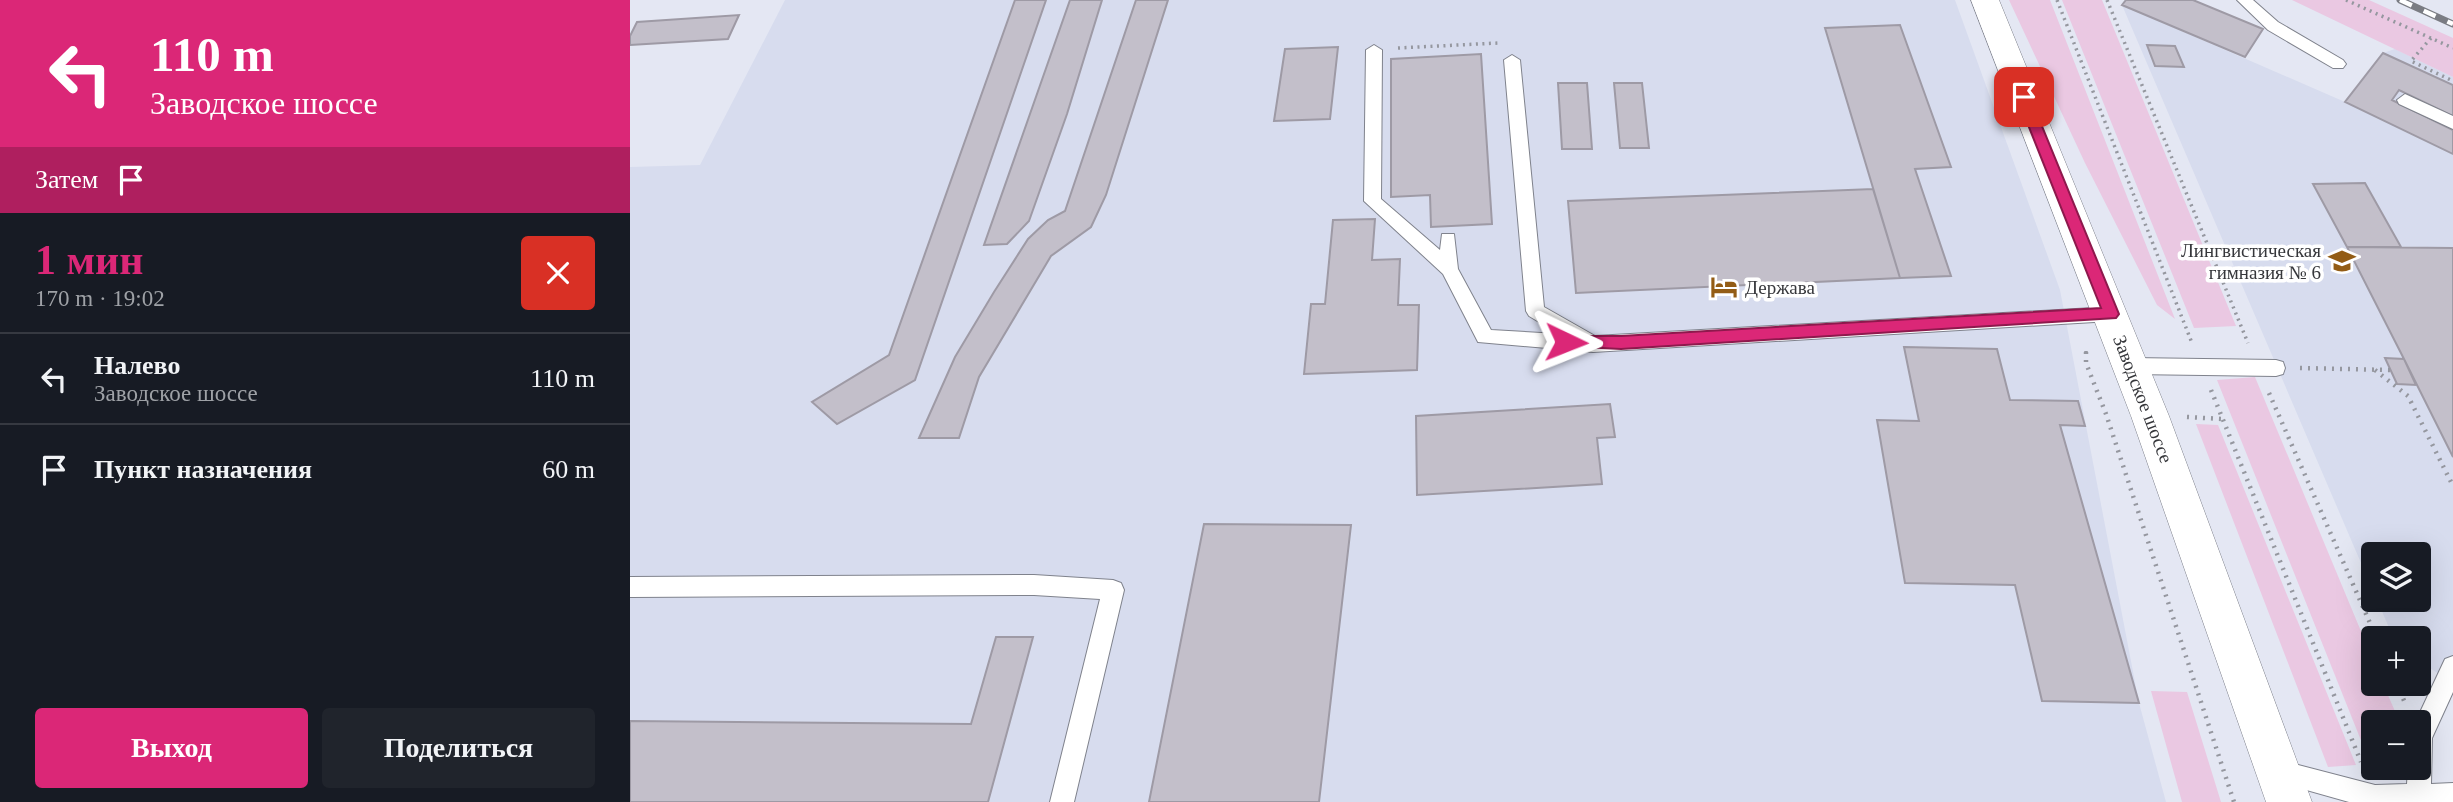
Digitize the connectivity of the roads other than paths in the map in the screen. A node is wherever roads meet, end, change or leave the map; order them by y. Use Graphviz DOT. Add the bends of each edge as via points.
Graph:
graph roads {
  1 [pos="1985,0"];
  2 [pos="2244,0"];
  3 [pos="1374,50"];
  4 [pos="1512,60"];
  5 [pos="2338,64"];
  6 [pos="2405,100"];
  7 [pos="2453,123"];
  8 [pos="1448,239"];
  9 [pos="1449,269"];
  10 [pos="2111,314"];
  11 [pos="1593,344"];
  12 [pos="2131,366"];
  13 [pos="2267,367"];
  14 [pos="630,587"];
  15 [pos="2453,667"];
  16 [pos="2284,787"];
  17 [pos="2418,795"];
  18 [pos="2453,795"];
  19 [pos="1062,802"];
  1 -- 10 [label="street, Заводское шоссе"];
  2 -- 5 [label="lane" via="2273,26"];
  3 -- 9 [label="lane" via="1372,201"];
  4 -- 11 [label="lane" via="1535,311"];
  6 -- 7 [label="lane"];
  8 -- 9 [label="lane"];
  9 -- 11 [label="lane" via="1485,337"];
  10 -- 11 [label="lane"];
  10 -- 12 [label="street, Заводское шоссе"];
  12 -- 13 [label="lane"];
  12 -- 16 [label="street, Заводское шоссе"];
  14 -- 19 [label="lane" via="1034,585 1113,590"];
  15 -- 17 [label="lane" via="2420,737"];
  16 -- 17 [label="lane" via="2375,797"];
  17 -- 18 [label="lane"];
}
